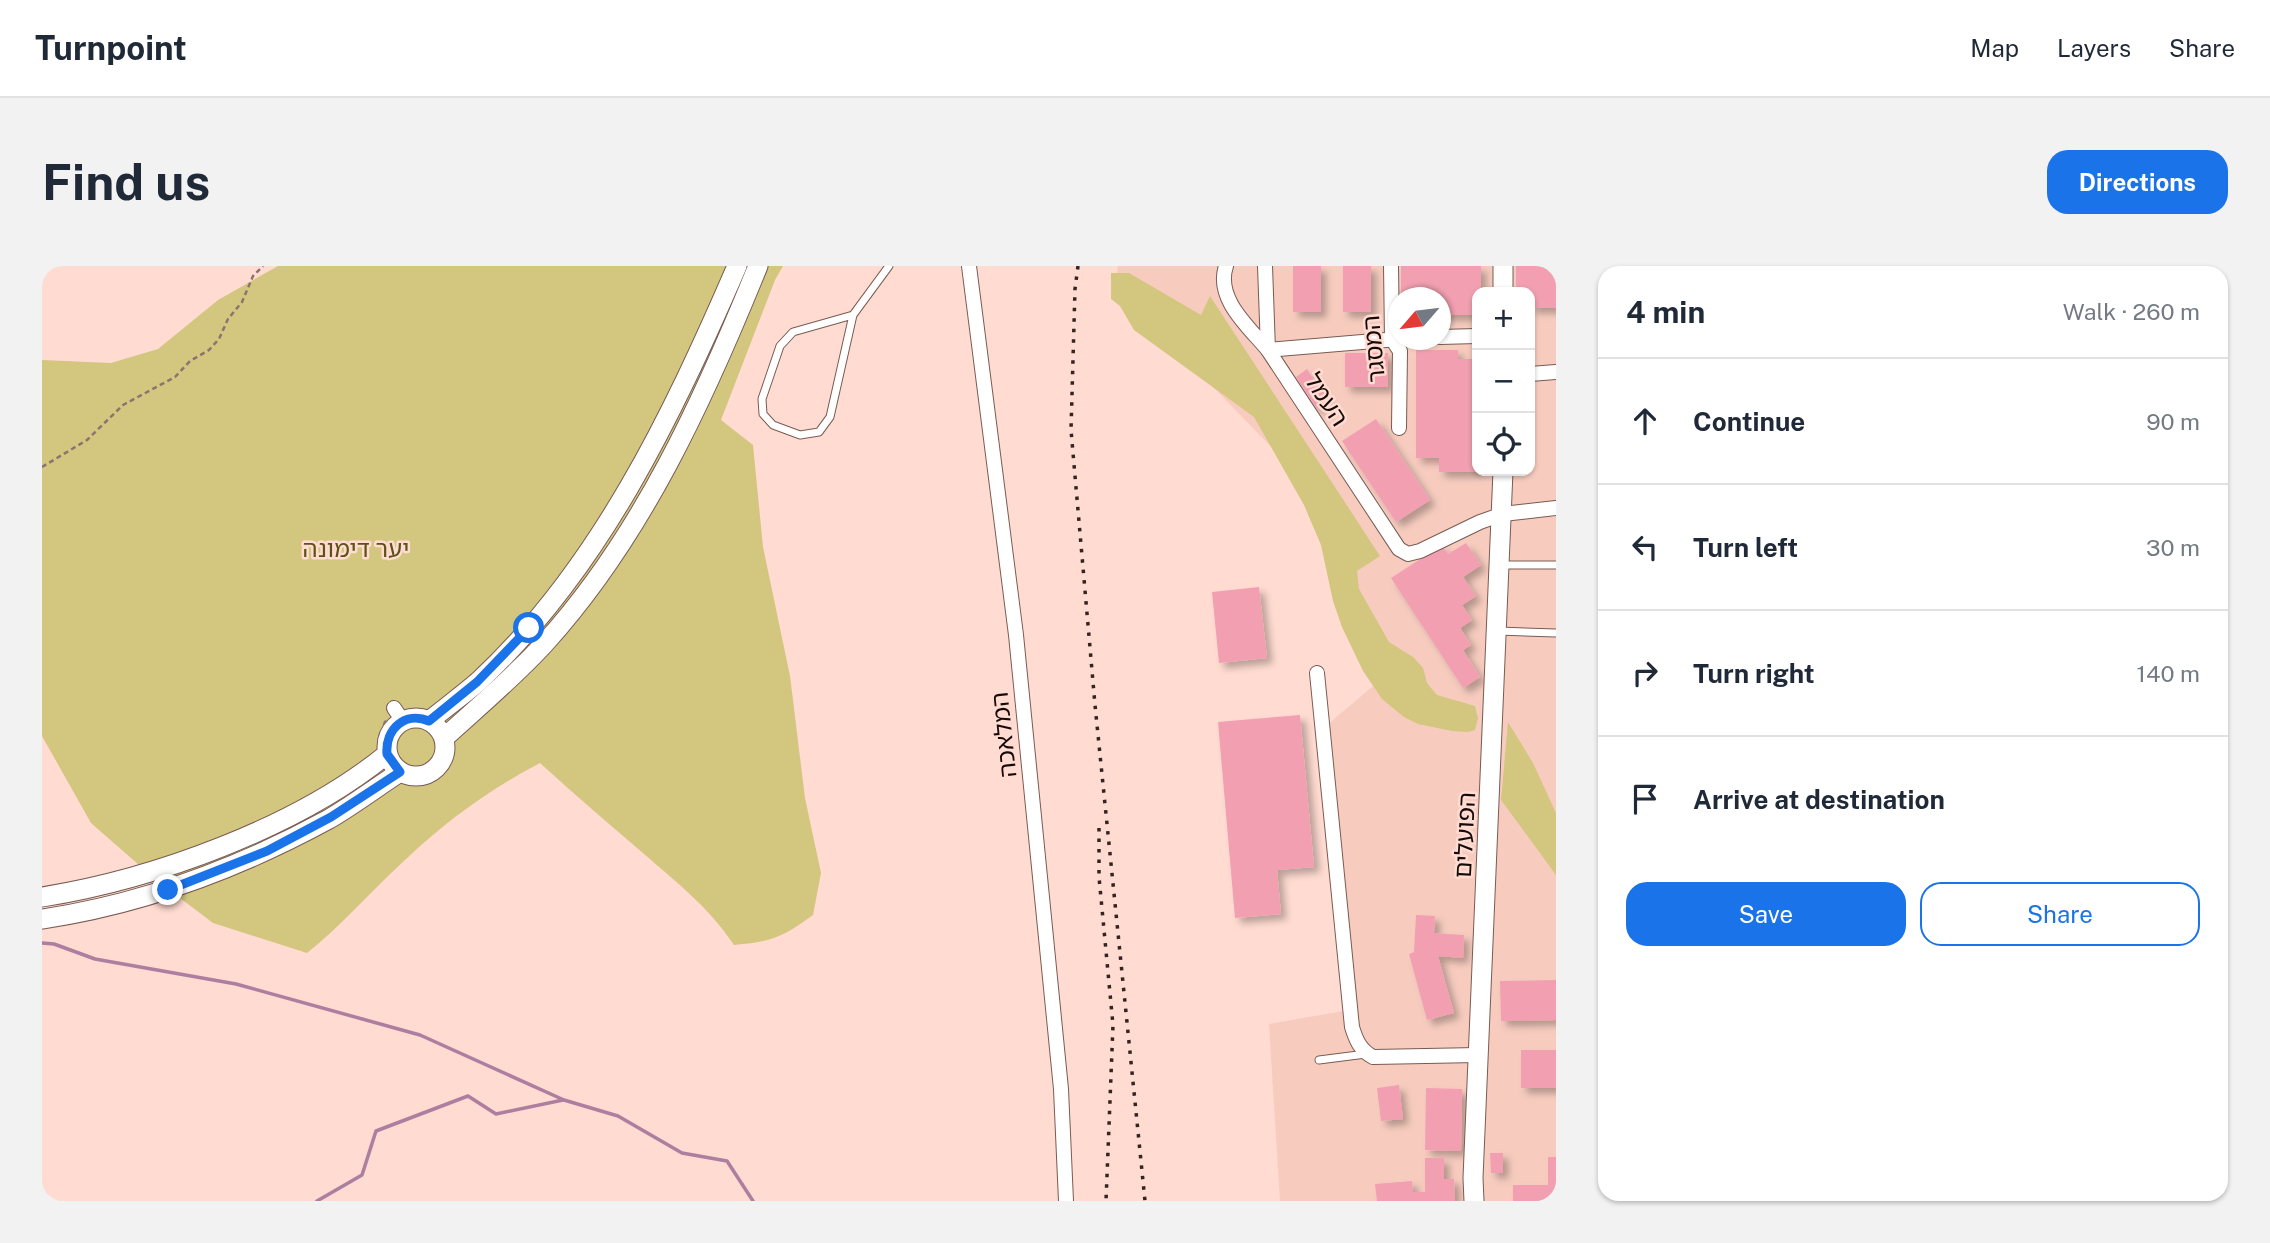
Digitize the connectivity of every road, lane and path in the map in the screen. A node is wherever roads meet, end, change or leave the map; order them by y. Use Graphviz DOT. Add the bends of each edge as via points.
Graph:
graph roads {
  1 [pos="263,266"];
  2 [pos="737,266"];
  3 [pos="758,266"];
  4 [pos="889,266"];
  5 [pos="969,266"];
  6 [pos="1226,266"];
  7 [pos="1265,266"];
  8 [pos="1391,266"];
  9 [pos="1503,266"];
  10 [pos="1392,287"];
  11 [pos="1503,287"];
  12 [pos="853,315"];
  13 [pos="1472,335"];
  14 [pos="1451,336"];
  15 [pos="1388,340"];
  16 [pos="1268,350"];
  17 [pos="1400,350"];
  18 [pos="1556,372"];
  19 [pos="1535,374"];
  20 [pos="1399,428"];
  21 [pos="42,467"];
  22 [pos="1503,476"];
  23 [pos="1556,508"];
  24 [pos="1503,514"];
  25 [pos="1500,565"];
  26 [pos="1556,565"];
  27 [pos="1497,631"];
  28 [pos="1556,633"];
  29 [pos="1317,673"];
  30 [pos="398,714"];
  31 [pos="429,721"];
  32 [pos="444,738"];
  33 [pos="382,750"];
  34 [pos="400,772"];
  35 [pos="42,897"];
  36 [pos="42,919"];
  37 [pos="1367,1054"];
  38 [pos="1478,1055"];
  39 [pos="1319,1060"];
  40 [pos="1066,1201"];
  41 [pos="1474,1201"];
  1 -- 21 [label="path" via="209,350 175,377 123,405 87,440"];
  2 -- 31 [label="main road" via="680,393 591,547 561,590 500,660"];
  3 -- 32 [label="main road" via="699,403 609,559 545,643"];
  4 -- 12 [label="lane"];
  5 -- 40 [label="street, המלאכה" via="1016,635 1062,1089"];
  6 -- 16 [label="street, העמל" via="1223,275 1232,307"];
  7 -- 16 [label="street"];
  8 -- 10 [label="street, המסגר"];
  9 -- 11 [label="main road"];
  12 -- 12 [label="lane" via="830,418 818,432 800,435 774,425 763,414 762,399 780,346 793,332"];
  13 -- 14 [label="street"];
  15 -- 16 [label="street"];
  16 -- 24 [label="street, העמל" via="1403,553 1414,553"];
  17 -- 20 [label="street, המסגר"];
  18 -- 19 [label="street"];
  22 -- 24 [label="main road, הפועלים"];
  23 -- 24 [label="street"];
  24 -- 25 [label="main road, הפועלים"];
  25 -- 26 [label="lane"];
  25 -- 27 [label="main road, הפועלים"];
  27 -- 28 [label="lane"];
  27 -- 38 [label="main road, הפועלים"];
  29 -- 37 [label="street" via="1352,1027"];
  30 -- 31 [label="main road"];
  30 -- 33 [label="main road"];
  30 -- 33 [label="path" via="385,722"];
  31 -- 32 [label="main road"];
  32 -- 34 [label="main road" via="446,750 436,769 418,777"];
  33 -- 34 [label="main road"];
  33 -- 35 [label="main road" via="367,771 236,840 161,869"];
  34 -- 36 [label="main road" via="267,851 168,890"];
  37 -- 38 [label="street"];
  37 -- 39 [label="lane"];
  38 -- 41 [label="main road, הפועלים"];
}
